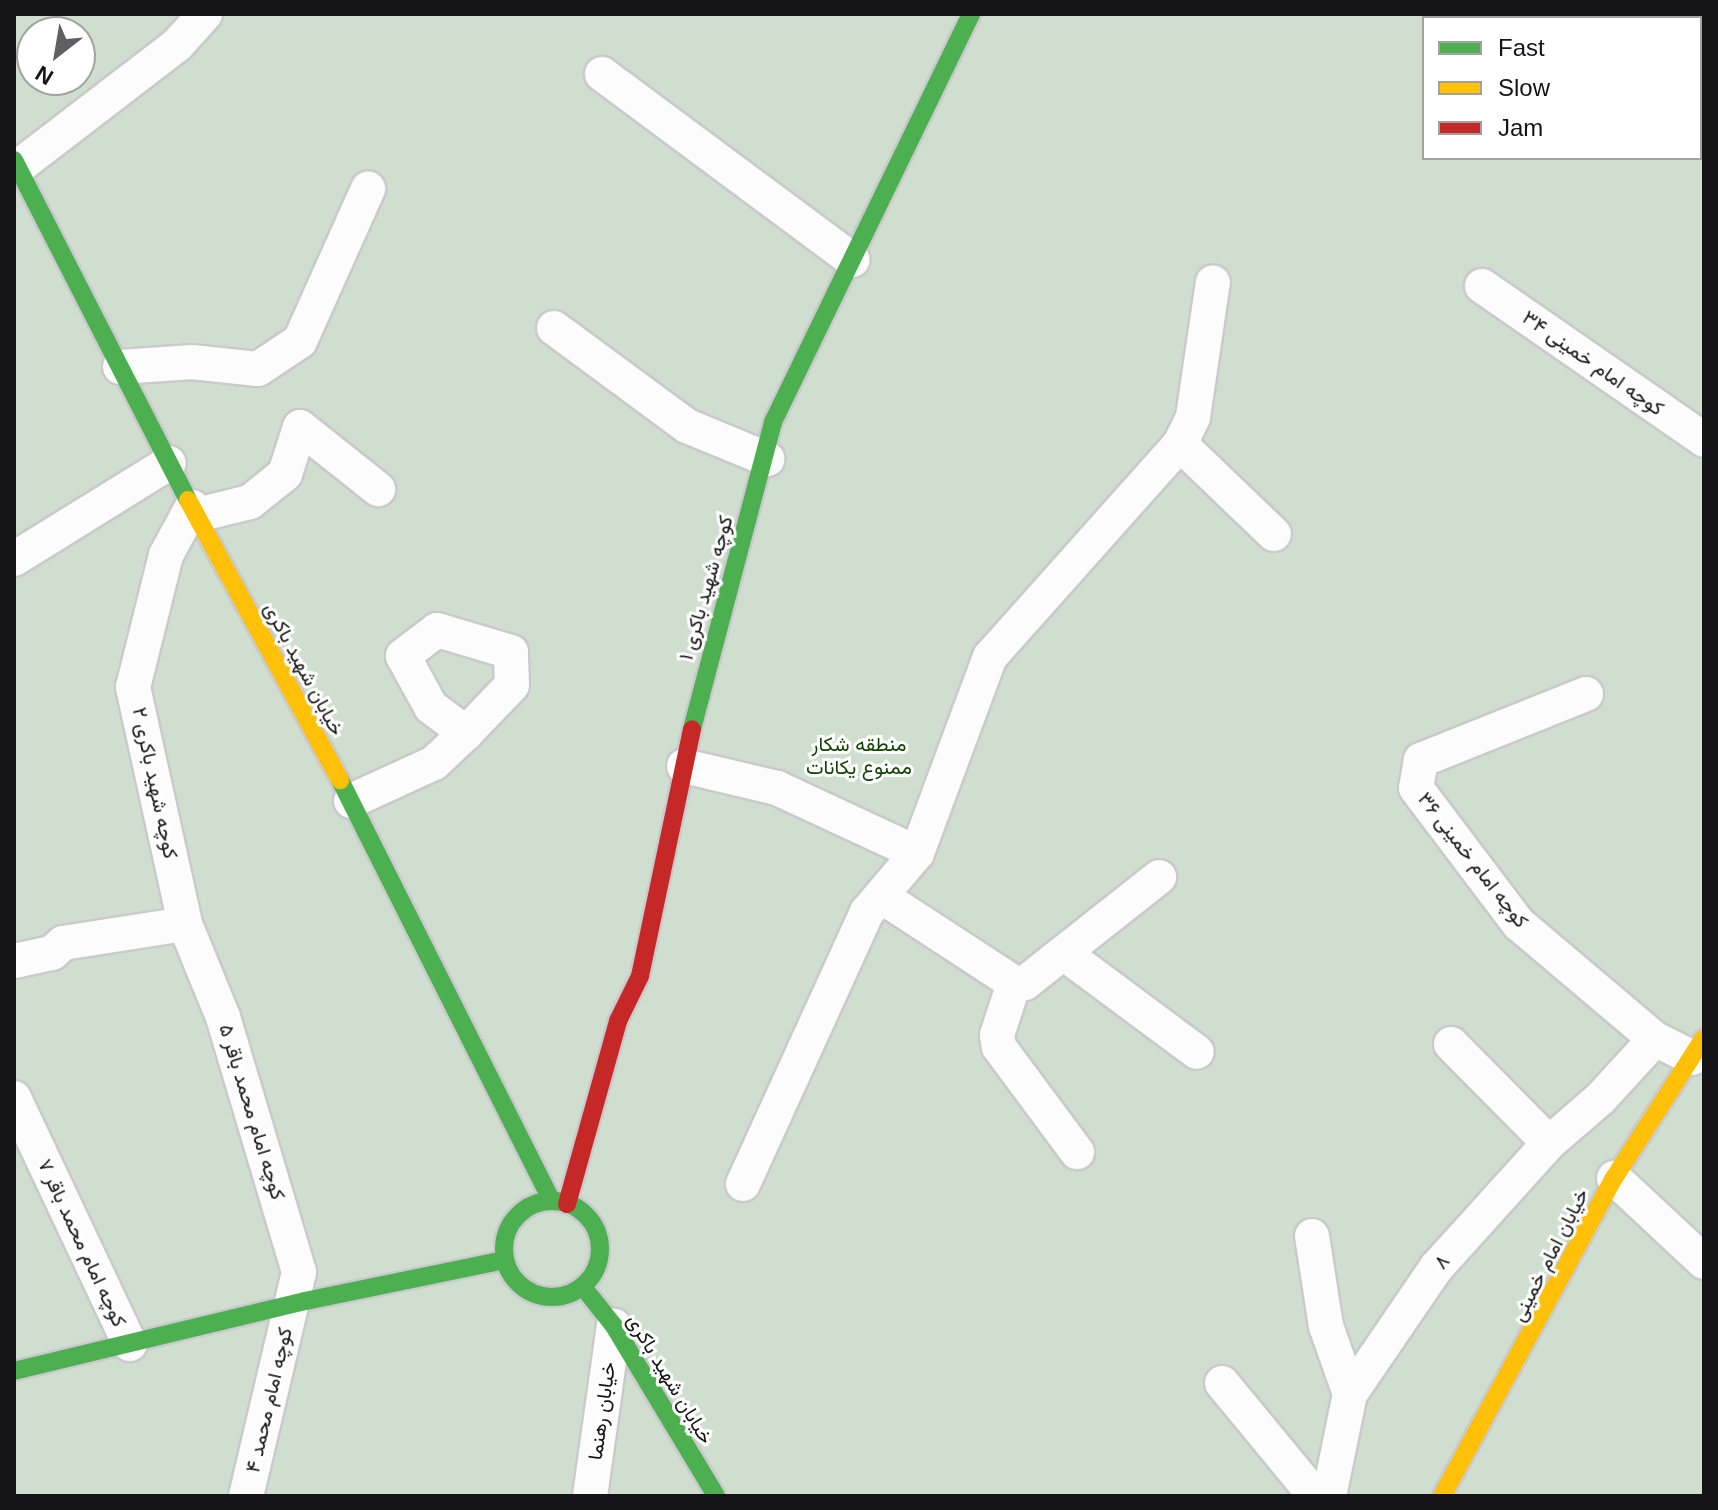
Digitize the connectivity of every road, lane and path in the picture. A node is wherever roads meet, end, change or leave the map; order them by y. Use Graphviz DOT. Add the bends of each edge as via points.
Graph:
graph roads {
  1 [pos="205,14"];
  2 [pos="971,14"];
  3 [pos="602,74"];
  4 [pos="16,164"];
  5 [pos="368,189"];
  6 [pos="852,260"];
  7 [pos="1213,282"];
  8 [pos="1482,286"];
  9 [pos="554,328"];
  10 [pos="120,367"];
  11 [pos="1704,440"];
  12 [pos="1180,444"];
  13 [pos="767,459"];
  14 [pos="169,463"];
  15 [pos="378,489"];
  16 [pos="194,511"];
  17 [pos="1274,534"];
  18 [pos="14,559"];
  19 [pos="1586,694"];
  20 [pos="466,733"];
  21 [pos="684,766"];
  22 [pos="351,801"];
  23 [pos="917,853"];
  24 [pos="1159,877"];
  25 [pos="881,896"];
  26 [pos="185,924"];
  27 [pos="1065,954"];
  28 [pos="14,961"];
  29 [pos="1014,983"];
  30 [pos="1655,1039"];
  31 [pos="1451,1044"];
  32 [pos="1698,1048"];
  33 [pos="1197,1052"];
  34 [pos="14,1098"];
  35 [pos="1549,1143"];
  36 [pos="1077,1152"];
  37 [pos="1614,1178"];
  38 [pos="743,1184"];
  39 [pos="560,1202"];
  40 [pos="1312,1236"];
  41 [pos="505,1260"];
  42 [pos="1704,1262"];
  43 [pos="583,1287"];
  44 [pos="293,1304"];
  45 [pos="614,1326"];
  46 [pos="130,1344"];
  47 [pos="14,1371"];
  48 [pos="1222,1383"];
  49 [pos="1350,1394"];
  50 [pos="246,1496"];
  51 [pos="590,1496"];
  52 [pos="716,1496"];
  53 [pos="1315,1496"];
  54 [pos="1329,1496"];
  55 [pos="1442,1496"];
  1 -- 4 [label="street" via="177,45"];
  2 -- 6 [label="main road, کوچه شهید باکری ۱"];
  3 -- 6 [label="street"];
  4 -- 10 [label="main road, خیابان شهید باکری"];
  5 -- 10 [label="street" via="300,341 258,369 192,362"];
  6 -- 13 [label="main road, کوچه شهید باکری ۱" via="773,422"];
  7 -- 12 [label="street" via="1193,417"];
  8 -- 11 [label="street, کوچه امام خمینی ۳۴"];
  9 -- 13 [label="street" via="687,426"];
  10 -- 14 [label="main road, خیابان شهید باکری"];
  12 -- 17 [label="street"];
  12 -- 23 [label="street" via="990,657"];
  13 -- 21 [label="main road, کوچه شهید باکری ۱" via="702,681"];
  14 -- 16 [label="main road, خیابان شهید باکری"];
  14 -- 18 [label="street"];
  15 -- 16 [label="street" via="300,427 285,474 250,502"];
  16 -- 22 [label="main road, خیابان شهید باکری"];
  16 -- 26 [label="street, کوچه شهید باکری ۲" via="166,555 133,687"];
  19 -- 30 [label="street, کوچه امام خمینی ۳۶" via="1421,760 1416,788 1519,924"];
  20 -- 22 [label="street" via="434,763"];
  21 -- 23 [label="street" via="777,788"];
  21 -- 39 [label="main road, کوچه شهید باکری ۱" via="640,976 618,1021"];
  22 -- 39 [label="main road, خیابان شهید باکری"];
  23 -- 25 [label="street"];
  24 -- 27 [label="street"];
  25 -- 29 [label="street"];
  25 -- 38 [label="street" via="867,912"];
  26 -- 28 [label="street" via="63,943 52,953"];
  26 -- 44 [label="street, کوچه امام محمد باقر ۵" via="223,1017 288,1230 299,1272"];
  27 -- 29 [label="street" via="1034,979"];
  27 -- 33 [label="street"];
  29 -- 36 [label="street" via="997,1035 999,1047"];
  30 -- 32 [label="street, کوچه امام خمینی ۳۶"];
  30 -- 35 [label="street, ۸" via="1600,1099"];
  31 -- 35 [label="street"];
  32 -- 37 [label="main road, خیابان امام خمینی"];
  34 -- 46 [label="street, کوچه امام محمد باقر ۷"];
  35 -- 49 [label="street, ۸" via="1436,1268"];
  37 -- 42 [label="street"];
  37 -- 55 [label="main road, خیابان امام خمینی"];
  39 -- 41 [label="main road" via="531,1206 514,1219 505,1239"];
  39 -- 43 [label="main road" via="588,1218 599,1240 597,1266"];
  40 -- 49 [label="street" via="1326,1326"];
  41 -- 43 [label="main road" via="527,1291 546,1298"];
  41 -- 44 [label="main road"];
  43 -- 45 [label="main road, خیابان شهید باکری"];
  44 -- 46 [label="main road"];
  44 -- 50 [label="street, کوچه امام محمد ۴" via="270,1378"];
  45 -- 51 [label="street, خیابان رهنما"];
  45 -- 52 [label="main road, خیابان شهید باکری"];
  46 -- 47 [label="main road"];
  48 -- 53 [label="street"];
  49 -- 54 [label="street"];
}
